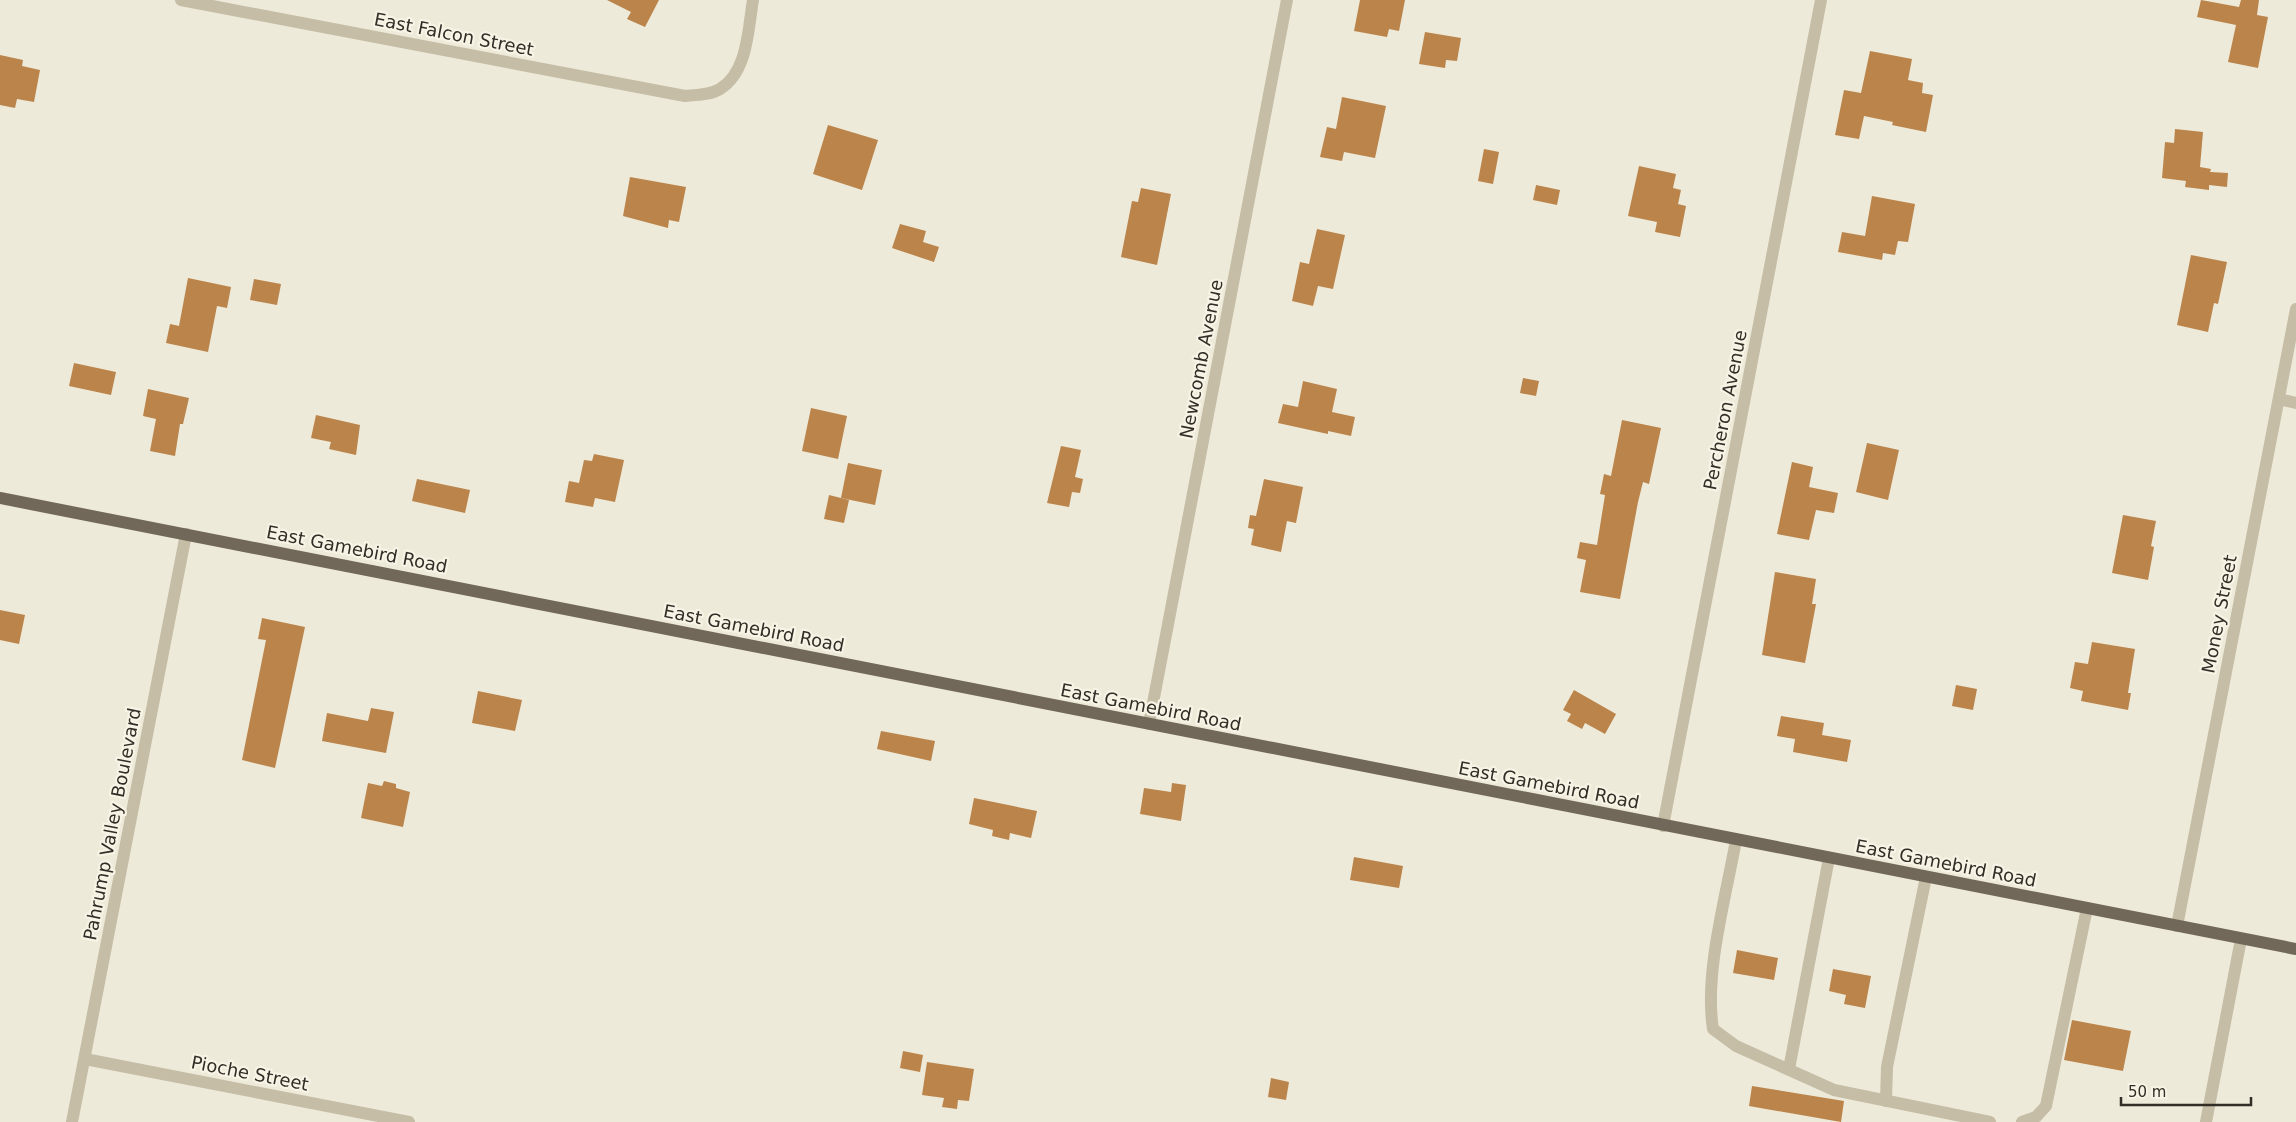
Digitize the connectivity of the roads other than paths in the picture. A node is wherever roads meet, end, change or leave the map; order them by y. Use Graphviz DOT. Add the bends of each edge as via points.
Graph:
graph roads {
  1 [pos="181,0"];
  2 [pos="753,0"];
  3 [pos="1287,0"];
  4 [pos="1821,0"];
  5 [pos="217,4"];
  6 [pos="2296,309"];
  7 [pos="2279,400"];
  8 [pos="2296,403"];
  9 [pos="0,498"];
  10 [pos="186,534"];
  11 [pos="1149,724"];
  12 [pos="1663,826"];
  13 [pos="1736,840"];
  14 [pos="1829,858"];
  15 [pos="1926,877"];
  16 [pos="2087,908"];
  17 [pos="2177,926"];
  18 [pos="2241,939"];
  19 [pos="2296,950"];
  20 [pos="85,1059"];
  21 [pos="1789,1069"];
  22 [pos="1886,1101"];
  23 [pos="72,1122"];
  24 [pos="409,1122"];
  25 [pos="1990,1122"];
  26 [pos="2022,1122"];
  27 [pos="2206,1122"];
  1 -- 5 [label="street, East Falcon Street"];
  2 -- 5 [label="street, East Falcon Street" via="737,74 710,93 686,96"];
  3 -- 11 [label="street, Newcomb Avenue"];
  4 -- 12 [label="street, Percheron Avenue"];
  6 -- 7 [label="street, Money Street"];
  7 -- 8 [label="street"];
  7 -- 17 [label="street, Money Street"];
  9 -- 10 [label="main road, East Gamebird Road"];
  10 -- 11 [label="main road, East Gamebird Road"];
  10 -- 20 [label="street, Pahrump Valley Boulevard"];
  11 -- 12 [label="main road, East Gamebird Road"];
  12 -- 13 [label="main road, East Gamebird Road"];
  13 -- 14 [label="main road, East Gamebird Road"];
  13 -- 21 [label="street" via="1712,970 1710,1007 1713,1028 1736,1046"];
  14 -- 15 [label="main road, East Gamebird Road"];
  14 -- 21 [label="street"];
  15 -- 16 [label="main road, East Gamebird Road"];
  15 -- 22 [label="street" via="1888,1066"];
  16 -- 17 [label="main road, East Gamebird Road"];
  16 -- 26 [label="street" via="2046,1106 2036,1116"];
  17 -- 18 [label="main road, East Gamebird Road"];
  18 -- 19 [label="main road, East Gamebird Road"];
  18 -- 27 [label="street"];
  20 -- 23 [label="street, Pahrump Valley Boulevard"];
  20 -- 24 [label="street, Pioche Street"];
  21 -- 22 [label="street" via="1834,1090"];
  22 -- 25 [label="street"];
}
